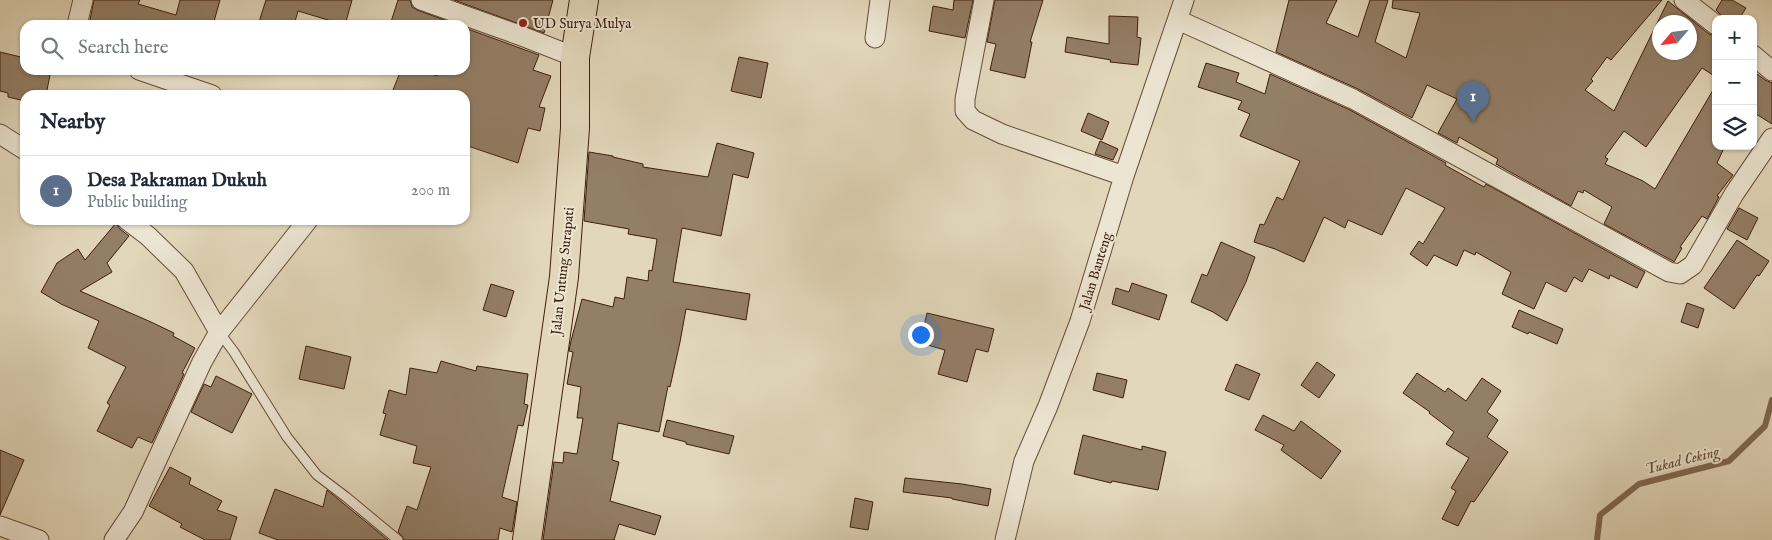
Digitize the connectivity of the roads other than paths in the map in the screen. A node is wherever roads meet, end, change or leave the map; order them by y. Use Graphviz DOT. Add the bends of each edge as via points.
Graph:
graph roads {
  1 [pos="83,0"];
  2 [pos="420,0"];
  3 [pos="584,0"];
  4 [pos="880,0"];
  5 [pos="984,0"];
  6 [pos="1184,0"];
  7 [pos="1684,0"];
  8 [pos="78,20"];
  9 [pos="1178,20"];
  10 [pos="1712,22"];
  11 [pos="874,38"];
  12 [pos="575,57"];
  13 [pos="1757,59"];
  14 [pos="1772,70"];
  15 [pos="154,75"];
  16 [pos="198,90"];
  17 [pos="0,134"];
  18 [pos="1772,138"];
  19 [pos="20,147"];
  20 [pos="1124,176"];
  21 [pos="134,225"];
  22 [pos="304,225"];
  23 [pos="219,332"];
  24 [pos="0,526"];
  25 [pos="39,540"];
  26 [pos="114,540"];
  27 [pos="398,540"];
  28 [pos="527,540"];
  29 [pos="1005,540"];
  1 -- 8 [label="street"];
  2 -- 12 [label="street"];
  3 -- 12 [label="highway, Jalan Untung Surapati"];
  4 -- 11 [label="street"];
  5 -- 20 [label="street" via="965,112 973,120 1002,134"];
  6 -- 9 [label="street, Jalan Banteng"];
  7 -- 10 [label="street"];
  9 -- 18 [label="street" via="1353,99 1669,272 1680,274 1693,265 1734,194"];
  9 -- 20 [label="street, Jalan Banteng"];
  12 -- 28 [label="highway, Jalan Untung Surapati" via="575,128 564,277"];
  13 -- 14 [label="street"];
  15 -- 16 [label="street"];
  17 -- 19 [label="street"];
  20 -- 29 [label="street, Jalan Banteng" via="1080,321 1024,461"];
  21 -- 23 [label="street" via="184,271"];
  22 -- 23 [label="street"];
  23 -- 26 [label="street" via="133,512"];
  23 -- 27 [label="lane" via="287,437 317,475"];
  24 -- 25 [label="street"];
}
